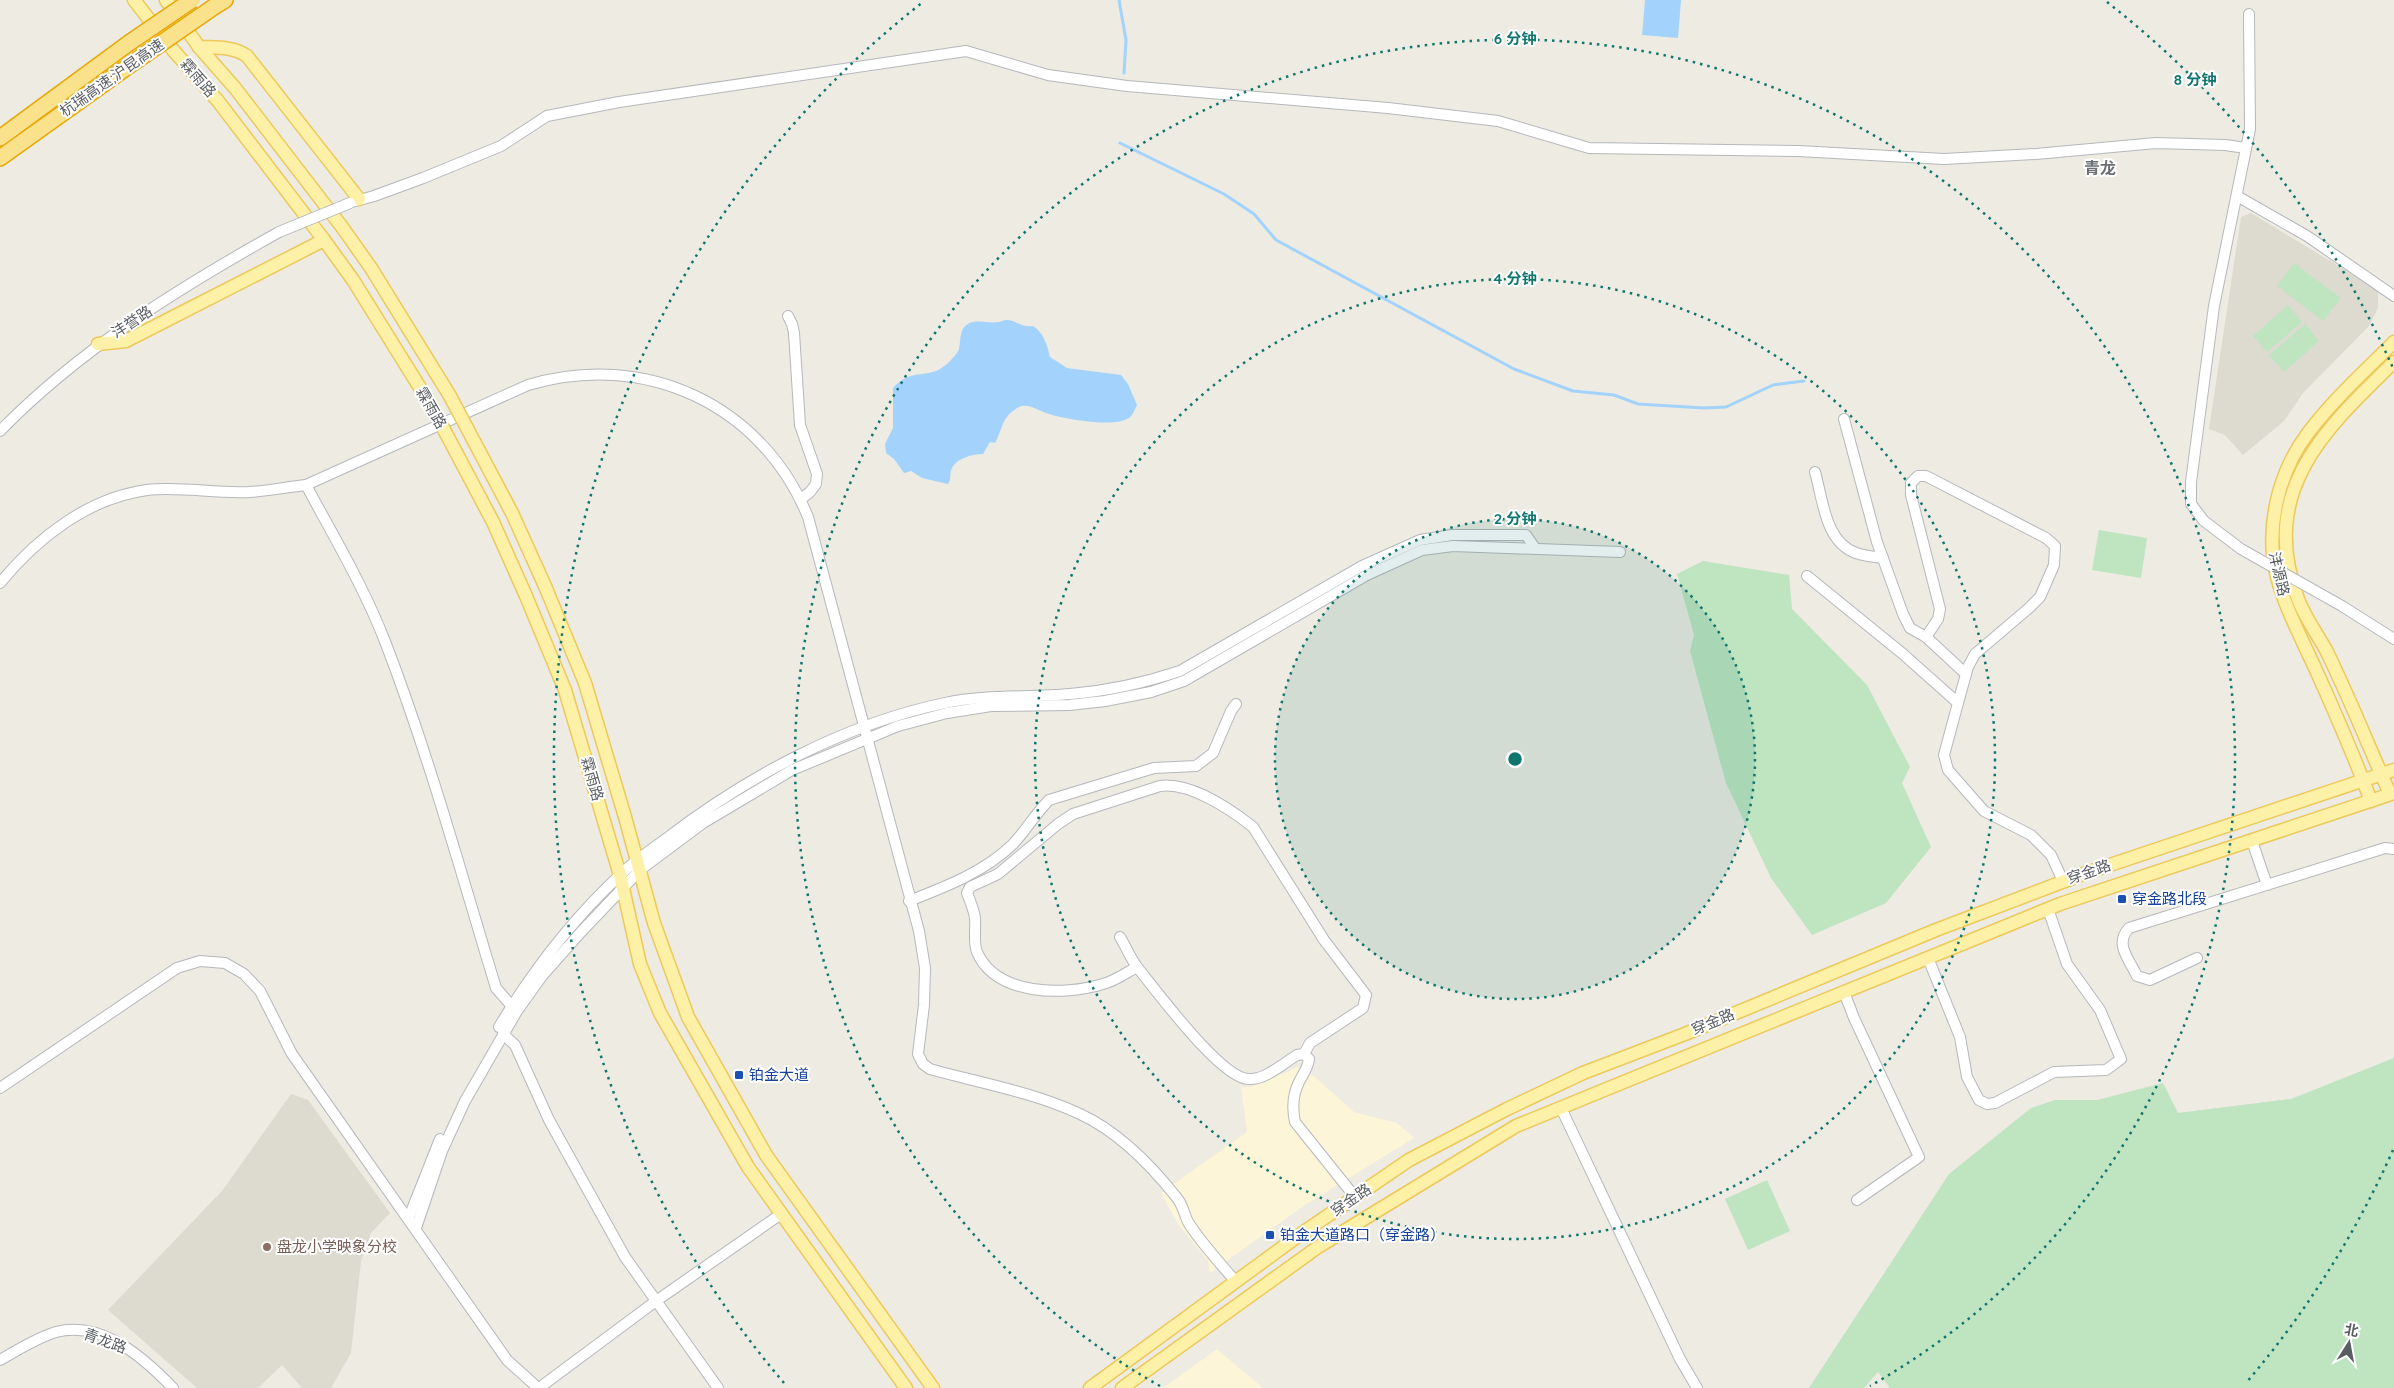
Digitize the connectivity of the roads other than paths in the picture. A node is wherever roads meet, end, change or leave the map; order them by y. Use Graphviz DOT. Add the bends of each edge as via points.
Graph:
graph roads {
  1 [pos="134,0"];
  2 [pos="166,0"];
  3 [pos="192,0"];
  4 [pos="220,3"];
  5 [pos="2249,14"];
  6 [pos="199,47"];
  7 [pos="0,138"];
  8 [pos="2246,148"];
  9 [pos="0,158"];
  10 [pos="2237,196"];
  11 [pos="355,201"];
  12 [pos="324,240"];
  13 [pos="2394,296"];
  14 [pos="788,316"];
  15 [pos="2394,342"];
  16 [pos="98,344"];
  17 [pos="2394,362"];
  18 [pos="1844,419"];
  19 [pos="0,431"];
  20 [pos="1815,472"];
  21 [pos="306,485"];
  22 [pos="801,499"];
  23 [pos="1620,552"];
  24 [pos="1883,558"];
  25 [pos="1807,576"];
  26 [pos="0,583"];
  27 [pos="1926,637"];
  28 [pos="2394,639"];
  29 [pos="1966,674"];
  30 [pos="1958,703"];
  31 [pos="1236,704"];
  32 [pos="866,733"];
  33 [pos="2394,770"];
  34 [pos="2382,774"];
  35 [pos="2363,781"];
  36 [pos="2392,793"];
  37 [pos="2372,801"];
  38 [pos="2252,840"];
  39 [pos="2394,849"];
  40 [pos="638,865"];
  41 [pos="621,881"];
  42 [pos="2063,881"];
  43 [pos="2267,885"];
  44 [pos="909,901"];
  45 [pos="2048,909"];
  46 [pos="1120,937"];
  47 [pos="1928,958"];
  48 [pos="2197,958"];
  49 [pos="1137,967"];
  50 [pos="1844,992"];
  51 [pos="514,1009"];
  52 [pos="503,1034"];
  53 [pos="1304,1054"];
  54 [pos="0,1088"];
  55 [pos="1561,1108"];
  56 [pos="1355,1197"];
  57 [pos="1857,1200"];
  58 [pos="781,1214"];
  59 [pos="408,1217"];
  60 [pos="416,1228"];
  61 [pos="1236,1282"];
  62 [pos="656,1301"];
  63 [pos="0,1360"];
  64 [pos="173,1388"];
  65 [pos="539,1388"];
  66 [pos="718,1388"];
  67 [pos="906,1388"];
  68 [pos="933,1388"];
  69 [pos="1090,1388"];
  70 [pos="1122,1388"];
  71 [pos="1697,1388"];
  1 -- 12 [label="main road, 霖雨路" via="218,101"];
  2 -- 6 [label="main road, 霖雨路"];
  3 -- 7 [label="highway, 杭瑞高速;沪昆高速, bridge"];
  4 -- 9 [label="highway, 杭瑞高速;沪昆高速, bridge"];
  5 -- 8 [label="street" via="2250,129"];
  6 -- 11 [label="main road" via="234,50 247,56"];
  6 -- 40 [label="main road, 霖雨路, bridge" via="235,88 342,227 450,396 512,512 585,683"];
  8 -- 10 [label="street"];
  8 -- 11 [label="street, 沣誉路" via="2156,143 1944,159 1589,148 1498,121 1048,76 966,51 619,102 547,116 501,146"];
  10 -- 13 [label="street" via="2307,236"];
  10 -- 28 [label="street, bridge" via="2214,306 2195,444 2191,504 2204,521 2241,549"];
  11 -- 16 [label="street, 沣誉路, bridge" via="279,232 221,264"];
  12 -- 16 [label="main road" via="126,341"];
  12 -- 41 [label="main road, 霖雨路, bridge" via="353,280 432,407 493,522 564,690"];
  14 -- 22 [label="street" via="794,333 800,425 818,474 816,484"];
  15 -- 35 [label="main road, 沣源路" via="2337,399 2292,458 2281,483 2273,535 2273,556 2286,604"];
  16 -- 19 [label="street, 沣誉路" via="30,401"];
  17 -- 34 [label="main road, 沣源路" via="2318,441 2294,487 2286,536 2286,554 2298,600 2326,652"];
  18 -- 24 [label="street"];
  20 -- 24 [label="street" via="1833,535 1843,547 1857,554"];
  21 -- 22 [label="street" via="528,385 577,374 607,373 659,382 713,405 761,443 787,473"];
  21 -- 26 [label="street" via="249,492 147,490 108,501 74,517 43,538"];
  21 -- 51 [label="street" via="386,642 420,740 496,988"];
  22 -- 32 [label="street"];
  23 -- 32 [label="street" via="1453,546 1422,550 1368,575 1184,681 1151,692 1069,705 991,706"];
  24 -- 27 [label="street" via="1910,628"];
  25 -- 30 [label="street"];
  27 -- 29 [label="street"];
  27 -- 29 [label="street" via="1938,619 1940,609 1911,495 1911,483 1918,476 1926,476 2046,538 2055,546 2054,565 2040,597 1975,654"];
  29 -- 30 [label="street"];
  30 -- 42 [label="street" via="1944,755 1948,770 1984,811 2031,835 2051,855"];
  31 -- 44 [label="street" via="1213,753 1196,766 1154,768 1049,800 1013,844 989,865"];
  32 -- 40 [label="street" via="792,770"];
  32 -- 44 [label="street"];
  33 -- 34 [label="main road, 穿金路"];
  34 -- 35 [label="main road, 穿金路"];
  34 -- 36 [label="main road, 沣源路"];
  35 -- 37 [label="main road, 沣源路"];
  35 -- 42 [label="main road, 穿金路"];
  36 -- 37 [label="main road, 穿金路"];
  37 -- 38 [label="main road, 穿金路"];
  38 -- 43 [label="street"];
  38 -- 45 [label="main road, 穿金路"];
  39 -- 43 [label="street" via="2385,848"];
  40 -- 41 [label="street"];
  40 -- 68 [label="main road" via="657,931 688,1016 738,1108 786,1187"];
  41 -- 51 [label="street" via="573,925"];
  41 -- 58 [label="main road" via="640,964 660,1013 748,1167"];
  42 -- 56 [label="main road, 穿金路" via="1583,1073 1507,1108 1409,1160"];
  43 -- 48 [label="street" via="2129,928 2122,936 2121,944 2137,976 2150,980"];
  44 -- 61 [label="street" via="919,931 924,968 924,1005 918,1049 923,1064 930,1069 1047,1101 1081,1114 1108,1130 1131,1148 1179,1200 1189,1222"];
  45 -- 47 [label="main road, 穿金路"];
  45 -- 47 [label="street" via="2067,964 2100,1010 2121,1059 2106,1070 2054,1072 1995,1103 1979,1100 1967,1077 1960,1037"];
  46 -- 49 [label="street"];
  47 -- 50 [label="main road, 穿金路"];
  49 -- 53 [label="street" via="1208,1052 1240,1077 1250,1080"];
  49 -- 53 [label="street" via="1105,984 1084,989 1032,989 1015,984 993,974 977,952 975,916 967,893 970,887 998,874 1073,814 1172,784 1184,787 1253,827 1324,940 1366,995 1362,1008 1310,1043"];
  50 -- 55 [label="main road, 穿金路"];
  50 -- 57 [label="street" via="1919,1157"];
  51 -- 52 [label="street"];
  51 -- 59 [label="street" via="458,1099"];
  52 -- 60 [label="street" via="442,1150"];
  52 -- 62 [label="street" via="515,1045 549,1120 625,1257"];
  53 -- 56 [label="street" via="1309,1059 1294,1099 1292,1111 1295,1122"];
  54 -- 59 [label="street" via="177,968 200,962 225,963 244,974 260,991 292,1054"];
  55 -- 70 [label="main road, 穿金路" via="1516,1126 1318,1247"];
  55 -- 71 [label="street" via="1680,1359"];
  56 -- 61 [label="main road, 穿金路"];
  58 -- 62 [label="street"];
  58 -- 67 [label="main road"];
  59 -- 60 [label="street"];
  60 -- 65 [label="street" via="507,1360"];
  61 -- 69 [label="main road, 穿金路"];
  62 -- 65 [label="street"];
  62 -- 66 [label="street"];
  63 -- 64 [label="street, 青龙路" via="57,1332 80,1331 124,1345"];
}
